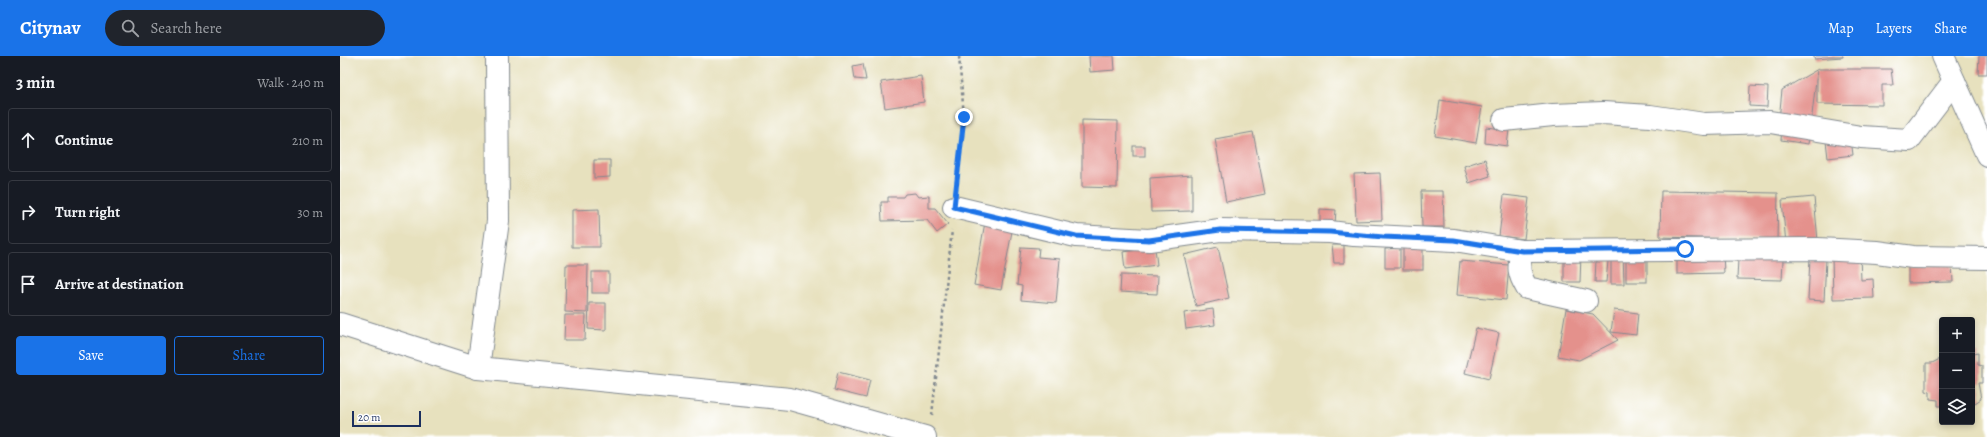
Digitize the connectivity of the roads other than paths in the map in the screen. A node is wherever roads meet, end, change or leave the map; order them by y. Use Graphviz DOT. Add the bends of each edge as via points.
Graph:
graph roads {
  1 [pos="497,56"];
  2 [pos="1943,56"];
  3 [pos="1954,81"];
  4 [pos="1504,120"];
  5 [pos="1987,155"];
  6 [pos="954,207"];
  7 [pos="1522,251"];
  8 [pos="1987,258"];
  9 [pos="1586,301"];
  10 [pos="340,324"];
  11 [pos="478,368"];
  12 [pos="928,429"];
  1 -- 11 [label="street" via="498,221"];
  2 -- 3 [label="street"];
  3 -- 4 [label="street" via="1909,140 1861,137 1770,122 1704,124 1650,116 1603,113"];
  3 -- 5 [label="street"];
  6 -- 7 [label="street" via="1076,236 1149,240 1220,230 1330,232 1454,240"];
  7 -- 8 [label="street" via="1818,249 1913,257"];
  7 -- 9 [label="street" via="1519,275 1527,288"];
  10 -- 11 [label="street"];
  11 -- 12 [label="street" via="790,399"];
}
